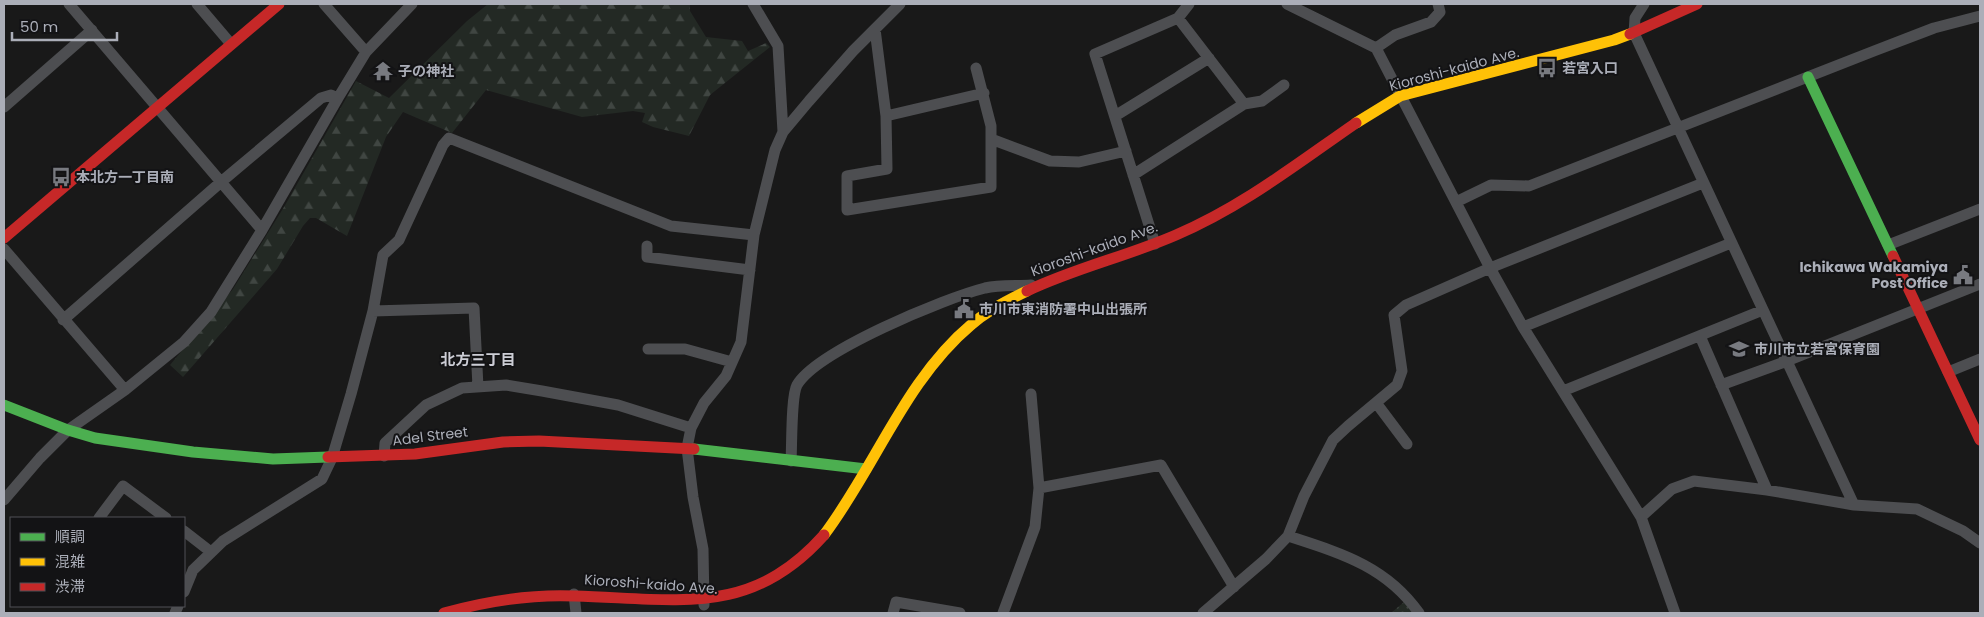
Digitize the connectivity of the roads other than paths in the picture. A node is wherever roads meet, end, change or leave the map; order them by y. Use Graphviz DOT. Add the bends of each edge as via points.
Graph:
graph roads {
  1 [pos="69,4"];
  2 [pos="197,4"];
  3 [pos="279,4"];
  4 [pos="324,4"];
  5 [pos="412,4"];
  6 [pos="753,4"];
  7 [pos="1190,4"];
  8 [pos="1287,4"];
  9 [pos="1438,4"];
  10 [pos="1644,4"];
  11 [pos="1698,4"];
  12 [pos="895,5"];
  13 [pos="1980,16"];
  14 [pos="1178,18"];
  15 [pos="874,29"];
  16 [pos="92,30"];
  17 [pos="1634,33"];
  18 [pos="231,44"];
  19 [pos="1376,48"];
  20 [pos="366,52"];
  21 [pos="1209,58"];
  22 [pos="976,68"];
  23 [pos="1808,76"];
  24 [pos="1284,85"];
  25 [pos="984,93"];
  26 [pos="1400,96"];
  27 [pos="338,98"];
  28 [pos="1244,104"];
  29 [pos="4,107"];
  30 [pos="157,107"];
  31 [pos="886,116"];
  32 [pos="1115,116"];
  33 [pos="1677,128"];
  34 [pos="783,132"];
  35 [pos="991,139"];
  36 [pos="1126,151"];
  37 [pos="1134,176"];
  38 [pos="221,182"];
  39 [pos="1704,183"];
  40 [pos="1456,202"];
  41 [pos="1980,210"];
  42 [pos="262,230"];
  43 [pos="754,235"];
  44 [pos="4,238"];
  45 [pos="1732,243"];
  46 [pos="1155,244"];
  47 [pos="1888,245"];
  48 [pos="647,246"];
  49 [pos="4,249"];
  50 [pos="1490,268"];
  51 [pos="750,270"];
  52 [pos="1980,284"];
  53 [pos="1035,285"];
  54 [pos="1918,309"];
  55 [pos="1763,310"];
  56 [pos="373,311"];
  57 [pos="64,320"];
  58 [pos="1523,327"];
  59 [pos="1700,336"];
  60 [pos="648,349"];
  61 [pos="1980,359"];
  62 [pos="1786,361"];
  63 [pos="732,362"];
  64 [pos="1948,372"];
  65 [pos="1721,385"];
  66 [pos="478,387"];
  67 [pos="125,390"];
  68 [pos="1563,391"];
  69 [pos="1031,394"];
  70 [pos="1377,404"];
  71 [pos="4,405"];
  72 [pos="691,428"];
  73 [pos="68,430"];
  74 [pos="1980,440"];
  75 [pos="1407,444"];
  76 [pos="687,448"];
  77 [pos="384,456"];
  78 [pos="332,458"];
  79 [pos="791,461"];
  80 [pos="866,470"];
  81 [pos="1039,488"];
  82 [pos="1767,490"];
  83 [pos="4,500"];
  84 [pos="1854,505"];
  85 [pos="100,517"];
  86 [pos="165,517"];
  87 [pos="1641,517"];
  88 [pos="185,532"];
  89 [pos="1288,536"];
  90 [pos="1980,543"];
  91 [pos="211,552"];
  92 [pos="1234,587"];
  93 [pos="185,590"];
  94 [pos="574,594"];
  95 [pos="698,607"];
  96 [pos="444,613"];
  97 [pos="576,613"];
  98 [pos="893,613"];
  99 [pos="960,613"];
  100 [pos="1003,613"];
  101 [pos="1204,613"];
  102 [pos="1419,613"];
  103 [pos="1675,613"];
  1 -- 16 [label="street"];
  2 -- 18 [label="street"];
  3 -- 18 [label="street"];
  4 -- 20 [label="street"];
  5 -- 20 [label="street"];
  6 -- 34 [label="street" via="778,46"];
  7 -- 14 [label="street"];
  8 -- 19 [label="street"];
  9 -- 19 [label="street" via="1440,12 1431,22 1396,35"];
  10 -- 17 [label="street" via="1635,18"];
  11 -- 17 [label="street, Kioroshi-kaido Ave."];
  12 -- 15 [label="street"];
  13 -- 23 [label="street" via="1934,28"];
  14 -- 21 [label="street"];
  14 -- 32 [label="street" via="1095,54"];
  15 -- 31 [label="street"];
  15 -- 34 [label="street"];
  16 -- 29 [label="street"];
  16 -- 30 [label="street"];
  17 -- 26 [label="street, Kioroshi-kaido Ave." via="1570,53"];
  17 -- 33 [label="street"];
  18 -- 30 [label="street"];
  19 -- 26 [label="street"];
  20 -- 27 [label="street"];
  21 -- 28 [label="street"];
  21 -- 32 [label="street"];
  22 -- 25 [label="street"];
  23 -- 33 [label="street"];
  23 -- 47 [label="street"];
  24 -- 28 [label="street" via="1262,101"];
  25 -- 31 [label="street"];
  25 -- 35 [label="street"];
  26 -- 40 [label="street"];
  26 -- 46 [label="street, Kioroshi-kaido Ave." via="1383,104 1252,195"];
  27 -- 38 [label="street" via="331,95 321,98"];
  27 -- 42 [label="street"];
  28 -- 37 [label="street"];
  30 -- 38 [label="street"];
  30 -- 44 [label="street"];
  31 -- 35 [label="street" via="887,169 847,176 847,210 991,187"];
  32 -- 36 [label="street"];
  33 -- 39 [label="street"];
  33 -- 40 [label="street" via="1530,186 1491,185"];
  34 -- 43 [label="street"];
  35 -- 36 [label="street" via="1050,161 1079,162"];
  36 -- 37 [label="street"];
  37 -- 46 [label="street"];
  38 -- 42 [label="street"];
  38 -- 57 [label="street"];
  39 -- 45 [label="street"];
  39 -- 50 [label="street"];
  40 -- 50 [label="street"];
  41 -- 47 [label="street"];
  42 -- 67 [label="street" via="211,312 184,342"];
  43 -- 51 [label="street"];
  43 -- 56 [label="street" via="671,226 449,138 399,240 383,255"];
  45 -- 55 [label="street"];
  45 -- 58 [label="street"];
  46 -- 53 [label="street, Kioroshi-kaido Ave."];
  47 -- 54 [label="street"];
  48 -- 51 [label="street" via="647,257"];
  49 -- 57 [label="street"];
  50 -- 58 [label="street"];
  50 -- 70 [label="street" via="1406,305 1394,315 1402,371 1397,385"];
  51 -- 63 [label="street" via="741,342"];
  52 -- 54 [label="street"];
  53 -- 79 [label="street" via="986,288 917,312 831,356 796,386"];
  53 -- 80 [label="street, Kioroshi-kaido Ave." via="980,316 944,353 925,376"];
  54 -- 62 [label="street"];
  54 -- 64 [label="street"];
  55 -- 59 [label="street"];
  55 -- 62 [label="street"];
  56 -- 66 [label="street" via="474,308"];
  56 -- 78 [label="street"];
  57 -- 67 [label="street"];
  58 -- 68 [label="street"];
  59 -- 65 [label="street"];
  59 -- 68 [label="street"];
  60 -- 63 [label="street" via="684,349"];
  61 -- 64 [label="street"];
  62 -- 65 [label="street"];
  62 -- 84 [label="street"];
  63 -- 72 [label="street"];
  64 -- 74 [label="street"];
  65 -- 82 [label="street"];
  66 -- 72 [label="street" via="506,385 618,405"];
  66 -- 77 [label="street" via="462,388 426,405 385,443"];
  67 -- 73 [label="street"];
  68 -- 87 [label="street"];
  69 -- 81 [label="street"];
  70 -- 75 [label="street"];
  70 -- 89 [label="street" via="1333,440"];
  71 -- 73 [label="street, Adel Street"];
  72 -- 76 [label="street"];
  73 -- 78 [label="street, Adel Street" via="95,438 193,452 273,459"];
  73 -- 83 [label="street"];
  76 -- 77 [label="street, Adel Street" via="539,441 502,442"];
  76 -- 79 [label="street, Adel Street"];
  76 -- 95 [label="street" via="703,549"];
  77 -- 78 [label="street, Adel Street"];
  78 -- 91 [label="street" via="322,480 223,541"];
  79 -- 80 [label="street, Adel Street"];
  80 -- 95 [label="street, Kioroshi-kaido Ave." via="829,531 806,559 780,581 741,600"];
  81 -- 92 [label="street" via="1160,465"];
  81 -- 100 [label="street" via="1035,527"];
  82 -- 84 [label="street"];
  82 -- 87 [label="street" via="1694,481 1672,489"];
  84 -- 90 [label="street" via="1918,509"];
  85 -- 86 [label="street" via="123,486"];
  87 -- 103 [label="street"];
  88 -- 91 [label="street"];
  89 -- 92 [label="street"];
  89 -- 102 [label="street" via="1343,554 1383,575"];
  91 -- 93 [label="street" via="193,570"];
  92 -- 101 [label="street"];
  94 -- 95 [label="street, Kioroshi-kaido Ave."];
  94 -- 96 [label="street, Kioroshi-kaido Ave." via="495,600"];
  94 -- 97 [label="street"];
  98 -- 99 [label="street" via="896,602"];
}
